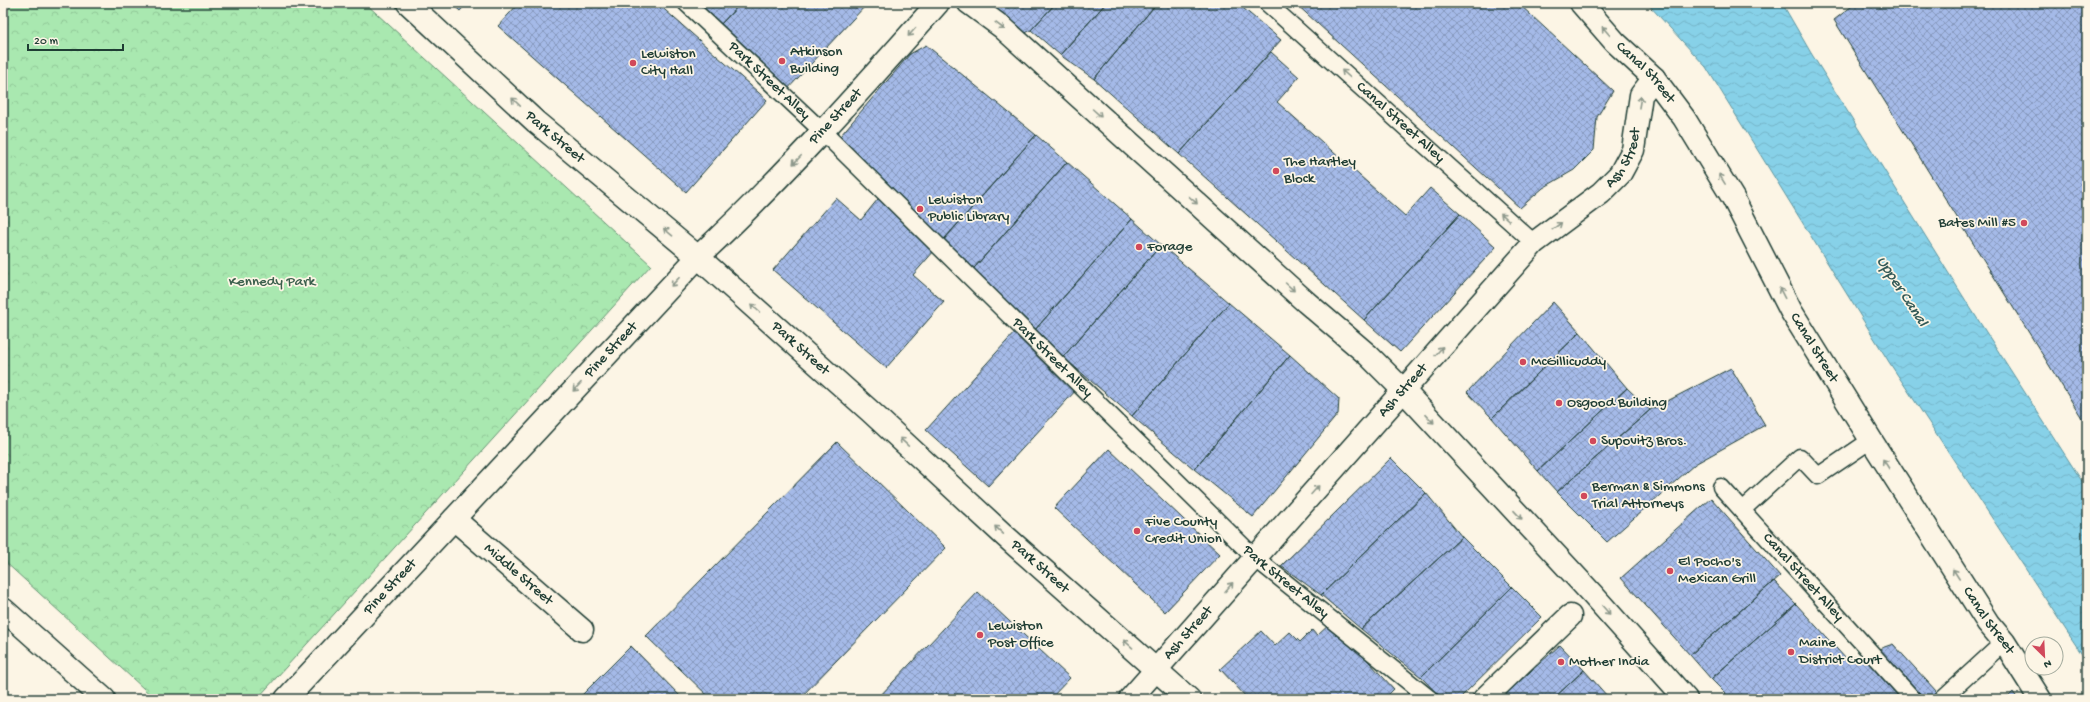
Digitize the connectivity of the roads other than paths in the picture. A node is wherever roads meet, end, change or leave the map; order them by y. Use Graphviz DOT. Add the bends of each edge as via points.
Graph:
graph roads {
  1 [pos="408,3"];
  2 [pos="686,3"];
  3 [pos="938,3"];
  4 [pos="969,3"];
  5 [pos="1267,3"];
  6 [pos="1581,3"];
  7 [pos="1654,78"];
  8 [pos="823,132"];
  9 [pos="1534,243"];
  10 [pos="698,257"];
  11 [pos="1404,390"];
  12 [pos="1871,440"];
  13 [pos="1722,487"];
  14 [pos="1742,510"];
  15 [pos="454,518"];
  16 [pos="1255,558"];
  17 [pos="3,609"];
  18 [pos="1570,616"];
  19 [pos="582,630"];
  20 [pos="2004,642"];
  21 [pos="1157,669"];
  22 [pos="104,699"];
  23 [pos="286,699"];
  24 [pos="1130,699"];
  25 [pos="1189,699"];
  26 [pos="1430,699"];
  27 [pos="1484,699"];
  28 [pos="1686,699"];
  29 [pos="1913,699"];
  30 [pos="1942,699"];
  31 [pos="2040,699"];
  10 -- 1 [label="main road, Park Street, one-way" via="536,122"];
  2 -- 8 [label="lane, Park Street Alley"];
  3 -- 8 [label="main road, Pine Street, one-way"];
  4 -- 11 [label="main road, one-way" via="1009,33"];
  9 -- 5 [label="lane, Canal Street Alley, one-way"];
  7 -- 6 [label="main road, Canal Street, one-way" via="1615,42"];
  9 -- 7 [label="main road, Ash Street, one-way" via="1601,193 1620,174 1633,150 1641,95"];
  12 -- 7 [label="main road, Canal Street, one-way" via="1791,311 1733,198 1684,118"];
  8 -- 10 [label="main road, Pine Street, one-way" via="744,215"];
  8 -- 16 [label="lane, Park Street Alley"];
  11 -- 9 [label="main road, Ash Street, one-way"];
  10 -- 15 [label="main road, Pine Street, one-way"];
  21 -- 10 [label="main road, Park Street, one-way" via="1005,536"];
  16 -- 11 [label="main road, Ash Street, one-way"];
  11 -- 28 [label="main road, one-way"];
  12 -- 14 [label="lane" via="1818,476 1800,457"];
  20 -- 12 [label="main road, Canal Street, one-way" via="1988,623"];
  13 -- 14 [label="lane, Canal Street Alley"];
  14 -- 29 [label="lane, Canal Street Alley"];
  15 -- 19 [label="main road, Middle Street"];
  15 -- 23 [label="main road, Pine Street"];
  21 -- 16 [label="main road, Ash Street, one-way"];
  16 -- 26 [label="lane, Park Street Alley"];
  17 -- 22 [label="main road"];
  18 -- 27 [label="main road"];
  20 -- 30 [label="lane"];
  20 -- 31 [label="main road, Canal Street"];
  21 -- 24 [label="main road, Ash Street"];
  21 -- 25 [label="main road, Park Street"];
}
